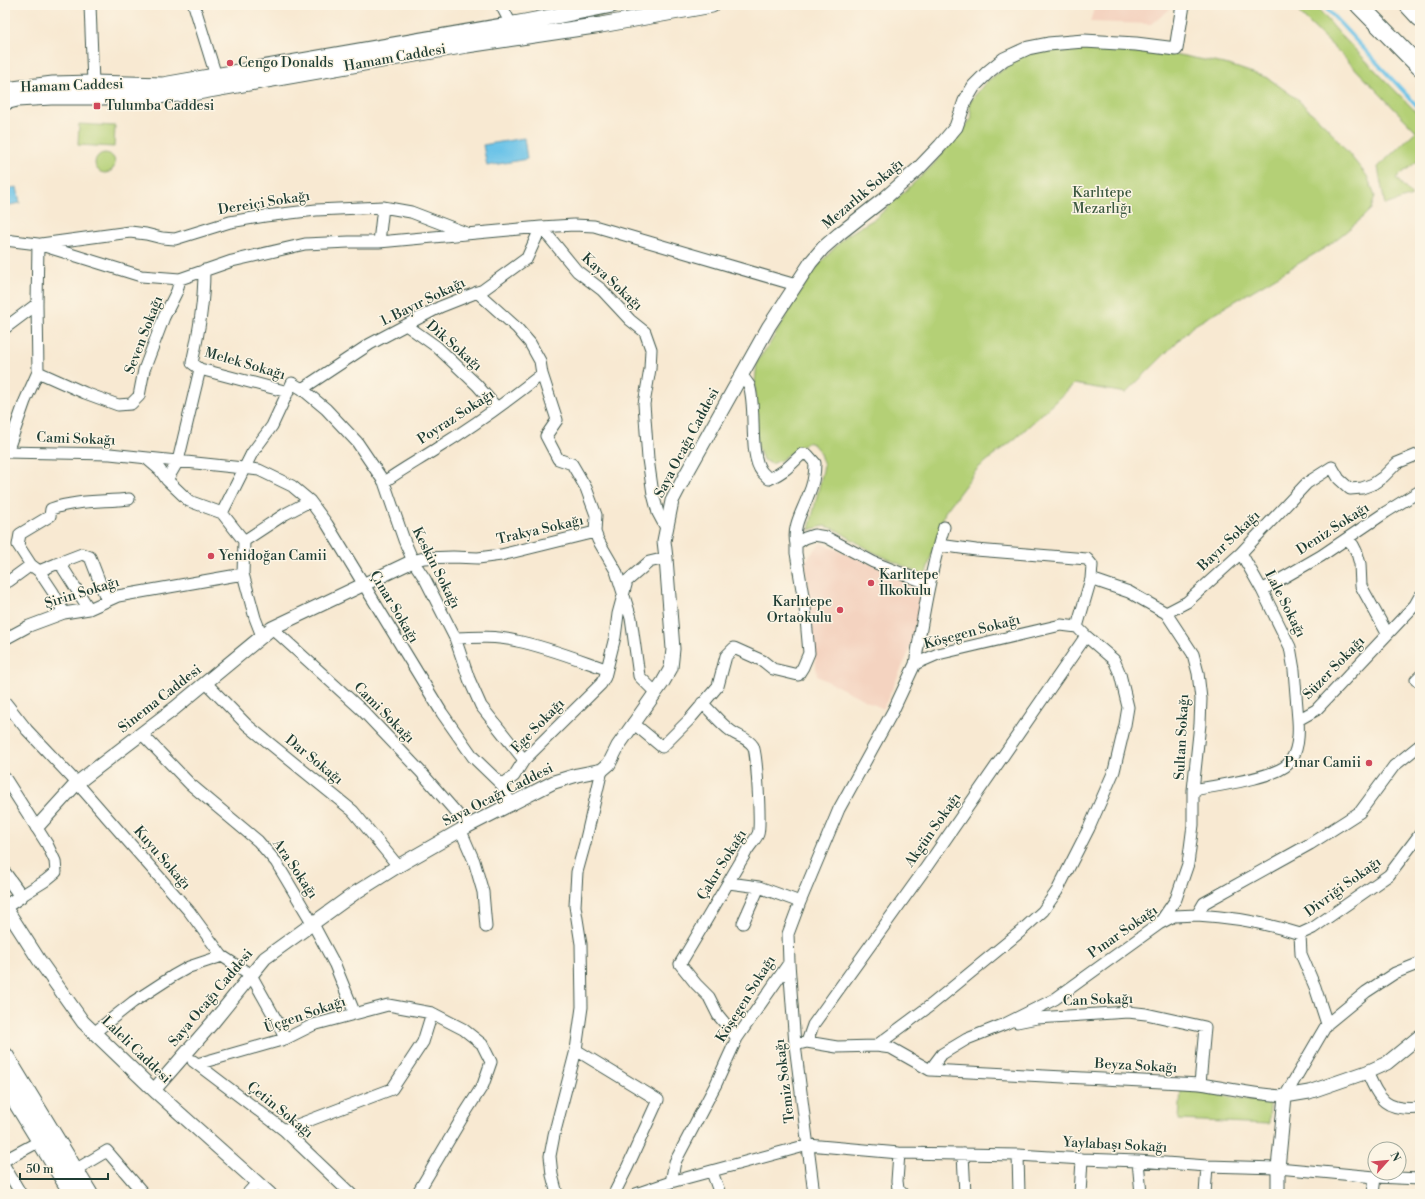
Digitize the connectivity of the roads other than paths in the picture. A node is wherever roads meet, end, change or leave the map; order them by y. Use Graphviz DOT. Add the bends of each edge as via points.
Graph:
graph roads {
  1 [pos="90,5"];
  2 [pos="194,5"];
  3 [pos="501,5"];
  4 [pos="612,5"];
  5 [pos="712,5"];
  6 [pos="1183,5"];
  7 [pos="1359,5"];
  8 [pos="1408,5"];
  9 [pos="547,18"];
  10 [pos="1420,18"];
  11 [pos="513,31"];
  12 [pos="551,32"];
  13 [pos="1420,67"];
  14 [pos="216,82"];
  15 [pos="92,84"];
  16 [pos="5,90"];
  17 [pos="5,102"];
  18 [pos="382,206"];
  19 [pos="541,227"];
  20 [pos="470,234"];
  21 [pos="5,240"];
  22 [pos="380,242"];
  23 [pos="38,244"];
  24 [pos="204,270"];
  25 [pos="180,279"];
  26 [pos="796,285"];
  27 [pos="476,292"];
  28 [pos="37,304"];
  29 [pos="406,325"];
  30 [pos="5,328"];
  31 [pos="200,370"];
  32 [pos="38,372"];
  33 [pos="542,374"];
  34 [pos="741,375"];
  35 [pos="294,388"];
  36 [pos="497,408"];
  37 [pos="6,452"];
  38 [pos="1419,454"];
  39 [pos="146,458"];
  40 [pos="178,461"];
  41 [pos="243,468"];
  42 [pos="167,480"];
  43 [pos="384,482"];
  44 [pos="1420,491"];
  45 [pos="129,499"];
  46 [pos="310,501"];
  47 [pos="222,513"];
  48 [pos="944,527"];
  49 [pos="666,528"];
  50 [pos="596,532"];
  51 [pos="1347,539"];
  52 [pos="244,541"];
  53 [pos="796,544"];
  54 [pos="939,545"];
  55 [pos="1241,553"];
  56 [pos="666,558"];
  57 [pos="413,561"];
  58 [pos="56,564"];
  59 [pos="35,568"];
  60 [pos="243,574"];
  61 [pos="1091,579"];
  62 [pos="5,583"];
  63 [pos="929,584"];
  64 [pos="363,585"];
  65 [pos="1262,590"];
  66 [pos="623,594"];
  67 [pos="1420,596"];
  68 [pos="107,601"];
  69 [pos="89,609"];
  70 [pos="64,613"];
  71 [pos="1166,613"];
  72 [pos="1077,627"];
  73 [pos="267,632"];
  74 [pos="1387,633"];
  75 [pos="1086,636"];
  76 [pos="455,638"];
  77 [pos="5,639"];
  78 [pos="916,664"];
  79 [pos="606,669"];
  80 [pos="206,683"];
  81 [pos="655,692"];
  82 [pos="5,702"];
  83 [pos="702,703"];
  84 [pos="1298,720"];
  85 [pos="633,723"];
  86 [pos="142,734"];
  87 [pos="1420,745"];
  88 [pos="524,760"];
  89 [pos="602,770"];
  90 [pos="5,778"];
  91 [pos="77,783"];
  92 [pos="502,785"];
  93 [pos="1194,790"];
  94 [pos="511,805"];
  95 [pos="36,827"];
  96 [pos="464,828"];
  97 [pos="1420,834"];
  98 [pos="398,866"];
  99 [pos="5,874"];
  100 [pos="729,883"];
  101 [pos="759,887"];
  102 [pos="21,896"];
  103 [pos="800,902"];
  104 [pos="5,907"];
  105 [pos="1197,915"];
  106 [pos="743,923"];
  107 [pos="313,924"];
  108 [pos="1159,924"];
  109 [pos="486,927"];
  110 [pos="1300,934"];
  111 [pos="222,956"];
  112 [pos="1420,962"];
  113 [pos="788,964"];
  114 [pos="251,975"];
  115 [pos="432,1013"];
  116 [pos="355,1014"];
  117 [pos="1005,1024"];
  118 [pos="1327,1024"];
  119 [pos="95,1032"];
  120 [pos="1420,1036"];
  121 [pos="285,1038"];
  122 [pos="737,1038"];
  123 [pos="806,1042"];
  124 [pos="795,1045"];
  125 [pos="876,1046"];
  126 [pos="576,1050"];
  127 [pos="186,1054"];
  128 [pos="5,1056"];
  129 [pos="197,1064"];
  130 [pos="930,1070"];
  131 [pos="1367,1072"];
  132 [pos="5,1083"];
  133 [pos="1200,1084"];
  134 [pos="154,1090"];
  135 [pos="1285,1096"];
  136 [pos="1420,1108"];
  137 [pos="284,1130"];
  138 [pos="40,1141"];
  139 [pos="808,1145"];
  140 [pos="899,1153"];
  141 [pos="963,1154"];
  142 [pos="1018,1155"];
  143 [pos="1082,1159"];
  144 [pos="5,1160"];
  145 [pos="1138,1161"];
  146 [pos="1207,1166"];
  147 [pos="5,1167"];
  148 [pos="1278,1168"];
  149 [pos="75,1170"];
  150 [pos="712,1172"];
  151 [pos="1367,1176"];
  152 [pos="1407,1178"];
  153 [pos="1420,1179"];
  154 [pos="1375,1181"];
  155 [pos="671,1182"];
  156 [pos="257,1183"];
  157 [pos="83,1193"];
  158 [pos="20,1194"];
  159 [pos="144,1194"];
  160 [pos="247,1194"];
  161 [pos="270,1194"];
  162 [pos="351,1194"];
  163 [pos="418,1194"];
  164 [pos="557,1194"];
  165 [pos="614,1194"];
  166 [pos="636,1194"];
  167 [pos="720,1194"];
  168 [pos="814,1194"];
  169 [pos="903,1194"];
  170 [pos="965,1194"];
  171 [pos="1018,1194"];
  172 [pos="1080,1194"];
  173 [pos="1141,1194"];
  174 [pos="1204,1194"];
  175 [pos="1278,1194"];
  176 [pos="1373,1194"];
  1 -- 15 [label="street"];
  2 -- 14 [label="street"];
  3 -- 11 [label="street"];
  4 -- 9 [label="main road, Hamam Caddesi"];
  5 -- 12 [label="main road, Hamam Caddesi"];
  6 -- 26 [label="street, Mezarlık Sokağı" via="1176,48 1084,41 1028,48 1004,59 974,86 964,102 956,127 940,146 891,194 823,248"];
  7 -- 13 [label="main road"];
  8 -- 10 [label="main road"];
  9 -- 11 [label="main road, Hamam Caddesi"];
  9 -- 12 [label="main road"];
  11 -- 12 [label="main road, Hamam Caddesi"];
  11 -- 14 [label="main road, Hamam Caddesi"];
  14 -- 15 [label="main road, Hamam Caddesi" via="163,85"];
  14 -- 17 [label="main road, Hamam Caddesi" via="171,96 51,97"];
  15 -- 16 [label="main road, Hamam Caddesi" via="53,84"];
  18 -- 20 [label="street, Dereiçi Sokağı" via="411,212"];
  18 -- 22 [label="street"];
  18 -- 23 [label="street, Dereiçi Sokağı" via="265,216 230,222 175,239 130,232"];
  19 -- 20 [label="street"];
  19 -- 26 [label="street" via="594,226"];
  19 -- 27 [label="street, 1. Bayır Sokağı" via="527,258 483,290"];
  19 -- 49 [label="street, Kaya Sokağı" via="577,272 602,290 645,332 651,349 644,404 648,459 653,494 658,513"];
  20 -- 22 [label="street"];
  21 -- 23 [label="street"];
  22 -- 24 [label="street" via="305,244"];
  23 -- 25 [label="street" via="142,276"];
  23 -- 28 [label="street"];
  24 -- 25 [label="street"];
  24 -- 31 [label="street, Melek Sokağı" via="200,326 192,363"];
  25 -- 32 [label="street, Seven Sokağı" via="144,370 139,396 131,404 118,405"];
  26 -- 34 [label="street, Saya Ocağı Caddesi"];
  27 -- 29 [label="street, 1. Bayır Sokağı"];
  27 -- 33 [label="street" via="530,343 540,361"];
  28 -- 30 [label="street"];
  28 -- 32 [label="street"];
  29 -- 35 [label="street, 1. Bayır Sokağı"];
  29 -- 36 [label="street, Dik Sokağı" via="437,348 477,385"];
  31 -- 35 [label="street, Melek Sokağı"];
  31 -- 40 [label="street"];
  32 -- 37 [label="street"];
  33 -- 36 [label="street, Poyraz Sokağı"];
  33 -- 50 [label="street" via="557,420 546,436 558,460 572,464 586,488 596,515"];
  34 -- 49 [label="street, Saya Ocağı Caddesi" via="672,501"];
  34 -- 53 [label="street" via="748,384 754,440 761,471 769,478 778,475 802,454 808,455 815,463 815,477 794,536"];
  35 -- 41 [label="street"];
  35 -- 43 [label="street, Keskin Sokağı" via="326,409 357,442"];
  36 -- 43 [label="street, Poyraz Sokağı"];
  37 -- 39 [label="street, Cami Sokağı" via="110,454"];
  38 -- 55 [label="street, Bayır Sokağı" via="1397,463 1383,477 1362,488 1350,489 1339,479 1332,467 1307,483"];
  39 -- 40 [label="street, Cami Sokağı"];
  39 -- 42 [label="street"];
  40 -- 41 [label="street, Cami Sokağı"];
  40 -- 42 [label="street"];
  41 -- 46 [label="street, Çınar Sokağı" via="259,470 292,486"];
  41 -- 47 [label="street"];
  42 -- 47 [label="street" via="189,501"];
  43 -- 57 [label="street, Keskin Sokağı"];
  44 -- 51 [label="street, Deniz Sokağı"];
  45 -- 59 [label="street" via="65,504 51,509 50,516 20,534 18,546"];
  46 -- 52 [label="street"];
  46 -- 64 [label="street, Çınar Sokağı"];
  47 -- 52 [label="street"];
  48 -- 54 [label="street"];
  49 -- 56 [label="street, Saya Ocağı Caddesi"];
  50 -- 57 [label="street, Trakya Sokağı" via="500,555 478,558 424,558"];
  50 -- 66 [label="street, Trakya Sokağı" via="616,571"];
  51 -- 65 [label="street, Deniz Sokağı"];
  51 -- 74 [label="street" via="1357,553 1361,586"];
  52 -- 60 [label="street, Cami Sokağı"];
  53 -- 63 [label="street" via="814,535 826,537 873,562"];
  53 -- 83 [label="street" via="809,653 803,667 798,674 773,669 763,661 734,648 726,656 718,686"];
  54 -- 61 [label="street" via="1087,559 1092,566"];
  54 -- 63 [label="street"];
  55 -- 65 [label="street, Lale Sokağı"];
  55 -- 71 [label="street, Bayır Sokağı" via="1187,602"];
  56 -- 66 [label="street, Ege Sokağı" via="650,562 634,574 627,581"];
  56 -- 81 [label="street, Saya Ocağı Caddesi" via="673,649 671,668"];
  57 -- 64 [label="street, Sinema Caddesi"];
  57 -- 76 [label="street, Keskin Sokağı"];
  58 -- 59 [label="street"];
  58 -- 68 [label="street" via="82,554 90,557"];
  58 -- 69 [label="street" via="61,565"];
  59 -- 62 [label="street"];
  59 -- 70 [label="street" via="53,592"];
  60 -- 68 [label="street, Şirin Sokağı" via="118,596"];
  60 -- 73 [label="street, Cami Sokağı" via="255,618"];
  61 -- 71 [label="street, Sultan Sokağı" via="1129,592"];
  61 -- 72 [label="street"];
  63 -- 78 [label="street"];
  64 -- 73 [label="street, Sinema Caddesi"];
  64 -- 92 [label="street, Çınar Sokağı" via="442,713 473,757"];
  65 -- 84 [label="street, Lale Sokağı" via="1290,647"];
  66 -- 79 [label="street, Ege Sokağı"];
  66 -- 81 [label="street, Trakya Sokağı" via="631,618 639,676"];
  67 -- 74 [label="street, Süzer Sokağı"];
  68 -- 69 [label="street, Şirin Sokağı"];
  69 -- 70 [label="street, Şirin Sokağı"];
  70 -- 77 [label="street, Şirin Sokağı" via="29,626"];
  71 -- 93 [label="street, Sultan Sokağı" via="1193,654 1198,673 1201,699"];
  72 -- 75 [label="street"];
  72 -- 78 [label="street, Köşegen Sokağı" via="1061,625 938,654"];
  73 -- 80 [label="street, Sinema Caddesi"];
  73 -- 96 [label="street, Cami Sokağı" via="363,711 420,771"];
  74 -- 84 [label="street, Süzer Sokağı" via="1316,710"];
  75 -- 123 [label="street, Akgün Sokağı" via="926,868 813,1025"];
  75 -- 125 [label="street" via="1114,660 1128,707 1114,771 1089,828 1060,884 1042,911 931,1005"];
  76 -- 79 [label="street" via="481,636 516,640"];
  76 -- 88 [label="street, Keskin Sokağı" via="481,706"];
  78 -- 103 [label="street, Köşegen Sokağı" via="839,809"];
  79 -- 88 [label="street, Ege Sokağı" via="601,684"];
  80 -- 86 [label="street, Sinema Caddesi"];
  80 -- 98 [label="street, Dar Sokağı" via="247,725 353,811"];
  81 -- 85 [label="street, Saya Ocağı Caddesi"];
  82 -- 91 [label="street, Kuyu Sokağı" via="27,730"];
  83 -- 85 [label="street" via="662,747"];
  83 -- 100 [label="street, Çakır Sokağı" via="731,732 745,738 754,747 756,757 759,833 745,852"];
  84 -- 93 [label="street" via="1297,748 1288,764 1276,772 1262,776"];
  85 -- 89 [label="street, Saya Ocağı Caddesi" via="609,764"];
  86 -- 91 [label="street, Sinema Caddesi"];
  86 -- 107 [label="street, Ara Sokağı" via="190,784 258,841 276,862"];
  87 -- 105 [label="street" via="1394,766 1360,812 1310,844 1204,903"];
  88 -- 92 [label="street, Ege Sokağı" via="514,776"];
  89 -- 94 [label="street, Saya Ocağı Caddesi" via="554,782"];
  89 -- 126 [label="street" via="576,872 575,906 581,944 582,980 582,1008"];
  90 -- 95 [label="street"];
  91 -- 95 [label="street, Sinema Caddesi"];
  91 -- 111 [label="street, Kuyu Sokağı" via="189,911"];
  92 -- 94 [label="street"];
  93 -- 108 [label="street, Sultan Sokağı" via="1188,864 1176,899"];
  94 -- 96 [label="street, Saya Ocağı Caddesi"];
  95 -- 102 [label="street" via="55,860 56,872"];
  96 -- 98 [label="street, Saya Ocağı Caddesi"];
  96 -- 109 [label="street, Cami Sokağı" via="483,892"];
  97 -- 110 [label="street, Divriği Sokağı" via="1389,875 1313,928"];
  98 -- 107 [label="street, Saya Ocağı Caddesi"];
  99 -- 102 [label="street"];
  100 -- 101 [label="street"];
  100 -- 122 [label="street, Çakır Sokağı" via="680,964 709,997 718,1015"];
  101 -- 103 [label="street"];
  101 -- 106 [label="street"];
  102 -- 104 [label="street"];
  103 -- 113 [label="street, Köşegen Sokağı" via="788,934"];
  104 -- 119 [label="street, Laleli Caddesi" via="83,1022"];
  105 -- 108 [label="street, Pınar Sokağı" via="1174,916"];
  105 -- 110 [label="street, Divriği Sokağı" via="1220,916 1280,927"];
  107 -- 114 [label="street, Saya Ocağı Caddesi" via="264,958"];
  107 -- 116 [label="street, Ara Sokağı" via="334,964"];
  108 -- 117 [label="street, Pınar Sokağı" via="1055,998"];
  110 -- 118 [label="street" via="1301,954"];
  111 -- 114 [label="street, Kuyu Sokağı"];
  111 -- 119 [label="street" via="189,967 173,976 133,1002"];
  112 -- 118 [label="street" via="1396,973 1366,992"];
  113 -- 122 [label="street, Köşegen Sokağı"];
  113 -- 124 [label="street, Temiz Sokağı"];
  114 -- 121 [label="street, Kuyu Sokağı"];
  114 -- 127 [label="street, Saya Ocağı Caddesi"];
  115 -- 116 [label="street, Üçgen Sokağı" via="388,1005"];
  115 -- 137 [label="street" via="423,1042 392,1089"];
  115 -- 163 [label="street, Üçgen Sokağı" via="464,1028 482,1044 491,1062 483,1085"];
  116 -- 121 [label="street, Üçgen Sokağı" via="313,1025"];
  117 -- 130 [label="street, Pınar Sokağı" via="967,1039 942,1054"];
  117 -- 133 [label="street, Can Sokağı" via="1037,1018 1128,1012 1205,1027"];
  118 -- 135 [label="street"];
  119 -- 134 [label="street, Laleli Caddesi"];
  120 -- 131 [label="street" via="1387,1062"];
  121 -- 129 [label="street, Üçgen Sokağı"];
  122 -- 155 [label="street, Köşegen Sokağı" via="675,1162"];
  123 -- 124 [label="street, Beyza Sokağı"];
  123 -- 125 [label="street, Beyza Sokağı" via="837,1047"];
  124 -- 139 [label="street, Temiz Sokağı"];
  125 -- 130 [label="street, Beyza Sokağı" via="891,1048"];
  126 -- 164 [label="street" via="550,1156"];
  126 -- 165 [label="street" via="658,1100"];
  127 -- 129 [label="street, Çetin Sokağı"];
  127 -- 134 [label="street, Saya Ocağı Caddesi"];
  128 -- 149 [label="main road"];
  129 -- 137 [label="street, Çetin Sokağı"];
  130 -- 133 [label="street, Beyza Sokağı"];
  131 -- 135 [label="street" via="1309,1092"];
  131 -- 136 [label="street" via="1376,1093 1389,1106"];
  132 -- 138 [label="main road"];
  133 -- 135 [label="street, Beyza Sokağı"];
  134 -- 156 [label="street, Laleli Caddesi"];
  135 -- 148 [label="street"];
  137 -- 162 [label="street, Çetin Sokağı"];
  138 -- 144 [label="street"];
  138 -- 157 [label="main road"];
  139 -- 140 [label="street, Yaylabaşı Sokağı"];
  139 -- 150 [label="street"];
  139 -- 168 [label="street, Temiz Sokağı"];
  140 -- 141 [label="street, Yaylabaşı Sokağı"];
  140 -- 169 [label="street" via="896,1180 898,1189"];
  141 -- 142 [label="street, Yaylabaşı Sokağı"];
  141 -- 170 [label="street"];
  142 -- 143 [label="street, Yaylabaşı Sokağı"];
  142 -- 171 [label="street"];
  143 -- 145 [label="street, Yaylabaşı Sokağı"];
  143 -- 172 [label="street"];
  145 -- 146 [label="street, Yaylabaşı Sokağı"];
  145 -- 173 [label="street"];
  146 -- 148 [label="street, Yaylabaşı Sokağı"];
  146 -- 174 [label="street"];
  147 -- 158 [label="street"];
  148 -- 151 [label="street, Yaylabaşı Sokağı"];
  148 -- 175 [label="street"];
  149 -- 157 [label="main road"];
  149 -- 159 [label="street" via="107,1151"];
  150 -- 155 [label="street"];
  150 -- 167 [label="street"];
  152 -- 153 [label="street, Yaylabaşı Sokağı"];
  154 -- 176 [label="street"];
  155 -- 166 [label="street"];
  156 -- 160 [label="street"];
  156 -- 161 [label="street, Laleli Caddesi"];
}
